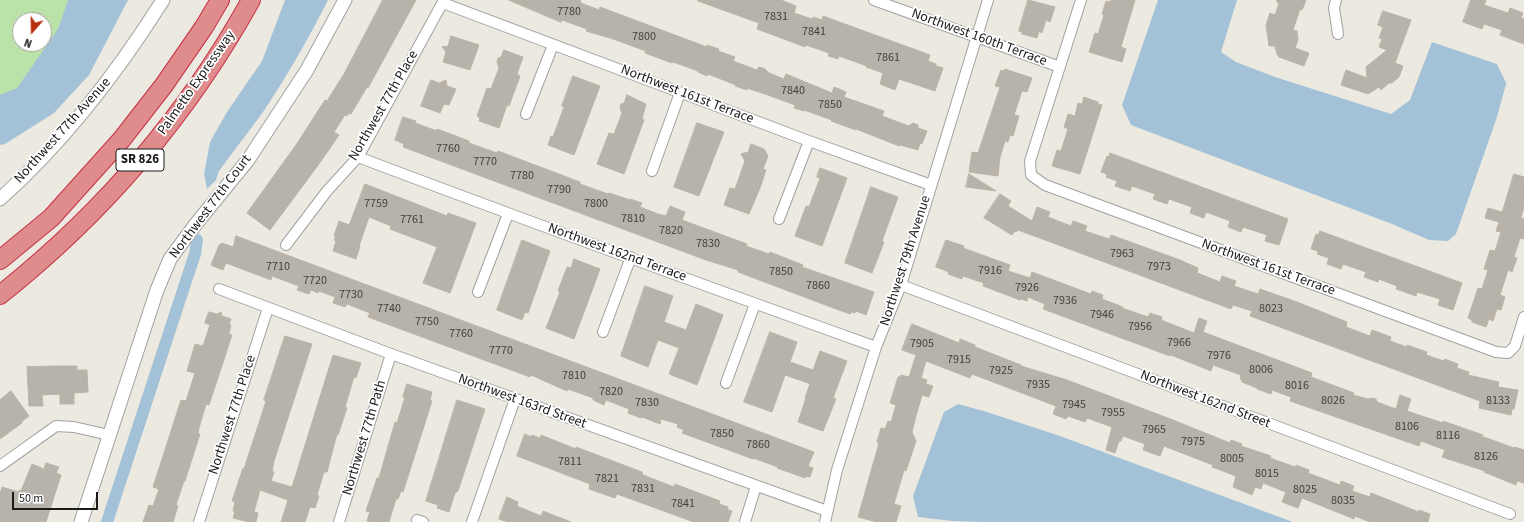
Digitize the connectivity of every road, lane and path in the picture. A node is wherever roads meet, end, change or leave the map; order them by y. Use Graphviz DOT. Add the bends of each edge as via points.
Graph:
graph roads {
  1 [pos="163,0"];
  2 [pos="220,0"];
  3 [pos="251,0"];
  4 [pos="345,0"];
  5 [pos="874,0"];
  6 [pos="988,0"];
  7 [pos="1081,0"];
  8 [pos="1336,0"];
  9 [pos="443,2"];
  10 [pos="1338,34"];
  11 [pos="976,38"];
  12 [pos="553,45"];
  13 [pos="1060,67"];
  14 [pos="680,93"];
  15 [pos="526,114"];
  16 [pos="809,141"];
  17 [pos="358,157"];
  18 [pos="652,171"];
  19 [pos="931,185"];
  20 [pos="0,199"];
  21 [pos="508,214"];
  22 [pos="779,219"];
  23 [pos="286,244"];
  24 [pos="631,257"];
  25 [pos="0,260"];
  26 [pos="901,285"];
  27 [pos="219,289"];
  28 [pos="478,292"];
  29 [pos="0,295"];
  30 [pos="756,304"];
  31 [pos="268,308"];
  32 [pos="1524,317"];
  33 [pos="603,332"];
  34 [pos="876,347"];
  35 [pos="391,354"];
  36 [pos="726,383"];
  37 [pos="515,399"];
  38 [pos="109,435"];
  39 [pos="0,466"];
  40 [pos="756,486"];
  41 [pos="827,511"];
  42 [pos="1510,514"];
  43 [pos="81,522"];
  44 [pos="199,522"];
  45 [pos="339,522"];
  46 [pos="472,522"];
  47 [pos="745,522"];
  48 [pos="825,522"];
  1 -- 20 [label="street, Northwest 77th Avenue" via="117,70 83,113"];
  2 -- 25 [label="highway, Palmetto Expressway / SR 826" via="204,27 122,139 51,218"];
  3 -- 29 [label="highway, Palmetto Expressway / SR 826" via="229,39 187,100 145,154 74,231"];
  4 -- 38 [label="street, Northwest 77th Court" via="307,70 248,160 170,259 157,290"];
  5 -- 11 [label="street, Northwest 160th Terrace"];
  6 -- 11 [label="street, Northwest 79th Avenue"];
  7 -- 13 [label="street"];
  8 -- 10 [label="street" via="1334,8"];
  9 -- 12 [label="street, Northwest 161st Terrace"];
  9 -- 17 [label="street, Northwest 77th Place"];
  11 -- 13 [label="street, Northwest 160th Terrace"];
  11 -- 19 [label="street, Northwest 79th Avenue"];
  12 -- 14 [label="street, Northwest 161st Terrace"];
  12 -- 15 [label="street"];
  13 -- 32 [label="street, Northwest 161st Terrace" via="1030,161 1031,175 1044,185 1496,352 1508,353 1515,346"];
  14 -- 16 [label="street, Northwest 161st Terrace"];
  14 -- 18 [label="street"];
  16 -- 19 [label="street, Northwest 161st Terrace"];
  16 -- 22 [label="street"];
  17 -- 21 [label="street, Northwest 162nd Terrace"];
  17 -- 23 [label="street, Northwest 77th Place" via="327,191"];
  19 -- 26 [label="street, Northwest 79th Avenue"];
  21 -- 24 [label="street, Northwest 162nd Terrace"];
  21 -- 28 [label="street"];
  24 -- 30 [label="street, Northwest 162nd Terrace"];
  24 -- 33 [label="street"];
  26 -- 34 [label="street, Northwest 79th Avenue"];
  26 -- 42 [label="street, Northwest 162nd Street"];
  27 -- 31 [label="street, Northwest 163rd Street"];
  30 -- 34 [label="street, Northwest 162nd Terrace"];
  30 -- 36 [label="street"];
  31 -- 35 [label="street, Northwest 163rd Street"];
  31 -- 44 [label="street, Northwest 77th Place"];
  34 -- 41 [label="street, Northwest 79th Avenue" via="837,470"];
  35 -- 37 [label="street, Northwest 163rd Street"];
  35 -- 45 [label="street, Northwest 77th Path"];
  37 -- 40 [label="street, Northwest 163rd Street"];
  37 -- 46 [label="street"];
  38 -- 39 [label="street" via="74,427 56,426"];
  38 -- 43 [label="street, Northwest 77th Court"];
  40 -- 41 [label="street, Northwest 163rd Street"];
  40 -- 47 [label="street"];
  41 -- 48 [label="street, Northwest 79th Avenue"];
}
